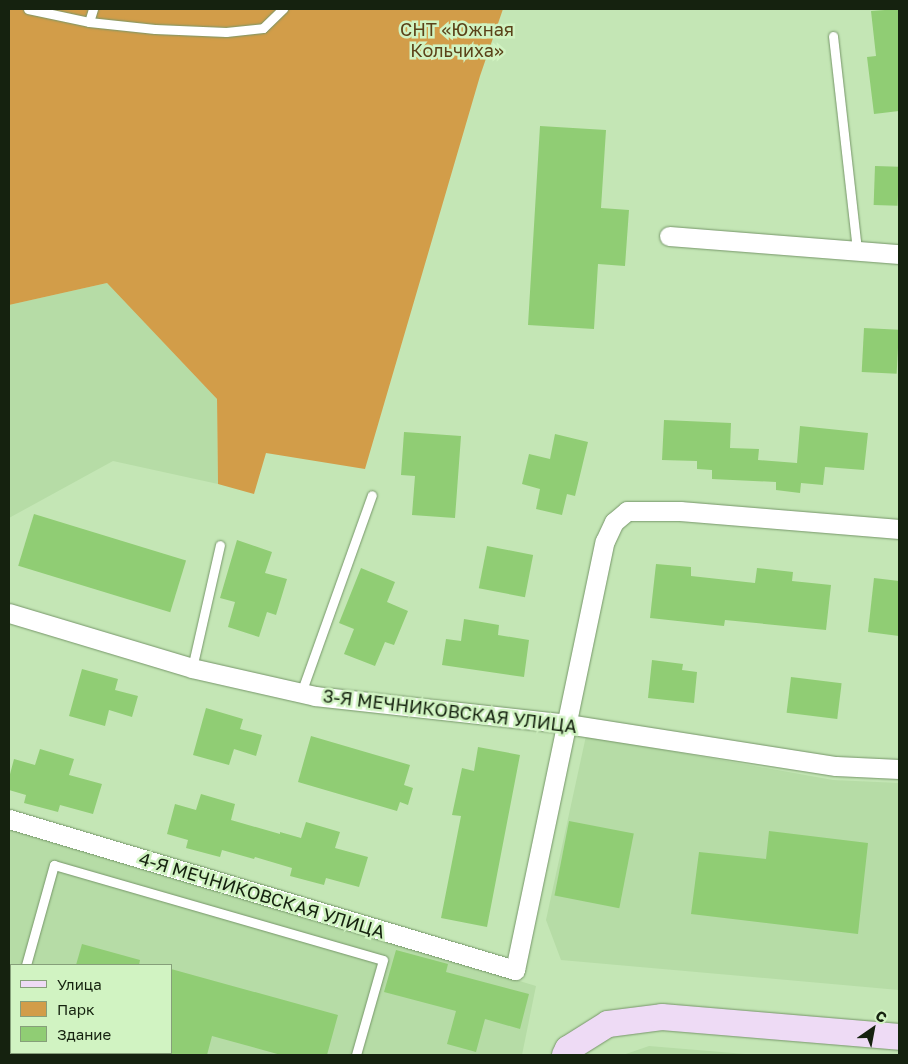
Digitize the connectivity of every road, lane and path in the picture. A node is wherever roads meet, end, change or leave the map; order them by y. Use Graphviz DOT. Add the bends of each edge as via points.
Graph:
graph roads {
  1 [pos="28,9"];
  2 [pos="93,9"];
  3 [pos="284,9"];
  4 [pos="89,22"];
  5 [pos="833,36"];
  6 [pos="668,236"];
  7 [pos="857,251"];
  8 [pos="899,254"];
  9 [pos="372,496"];
  10 [pos="899,529"];
  11 [pos="220,544"];
  12 [pos="9,613"];
  13 [pos="192,668"];
  14 [pos="301,693"];
  15 [pos="567,724"];
  16 [pos="899,769"];
  17 [pos="9,819"];
  18 [pos="26,964"];
  19 [pos="899,1037"];
  20 [pos="356,1055"];
  21 [pos="564,1055"];
  1 -- 4 [label="lane"];
  2 -- 4 [label="lane"];
  3 -- 4 [label="lane" via="263,28 226,32"];
  5 -- 7 [label="lane"];
  6 -- 7 [label="street"];
  7 -- 8 [label="street"];
  9 -- 14 [label="lane"];
  10 -- 15 [label="street" via="680,511 627,511 614,522 605,541"];
  11 -- 13 [label="lane"];
  12 -- 13 [label="street, 3-Я МЕЧНИКОВСКАЯ УЛИЦА"];
  13 -- 14 [label="street, 3-Я МЕЧНИКОВСКАЯ УЛИЦА"];
  14 -- 15 [label="street, 3-Я МЕЧНИКОВСКАЯ УЛИЦА"];
  15 -- 16 [label="street, 3-Я МЕЧНИКОВСКАЯ УЛИЦА" via="836,766"];
  15 -- 17 [label="street, 4-Я МЕЧНИКОВСКАЯ УЛИЦА" via="515,970"];
  18 -- 20 [label="lane" via="54,865 383,960"];
  19 -- 21 [label="main road" via="662,1016 608,1024 568,1049"];
}
